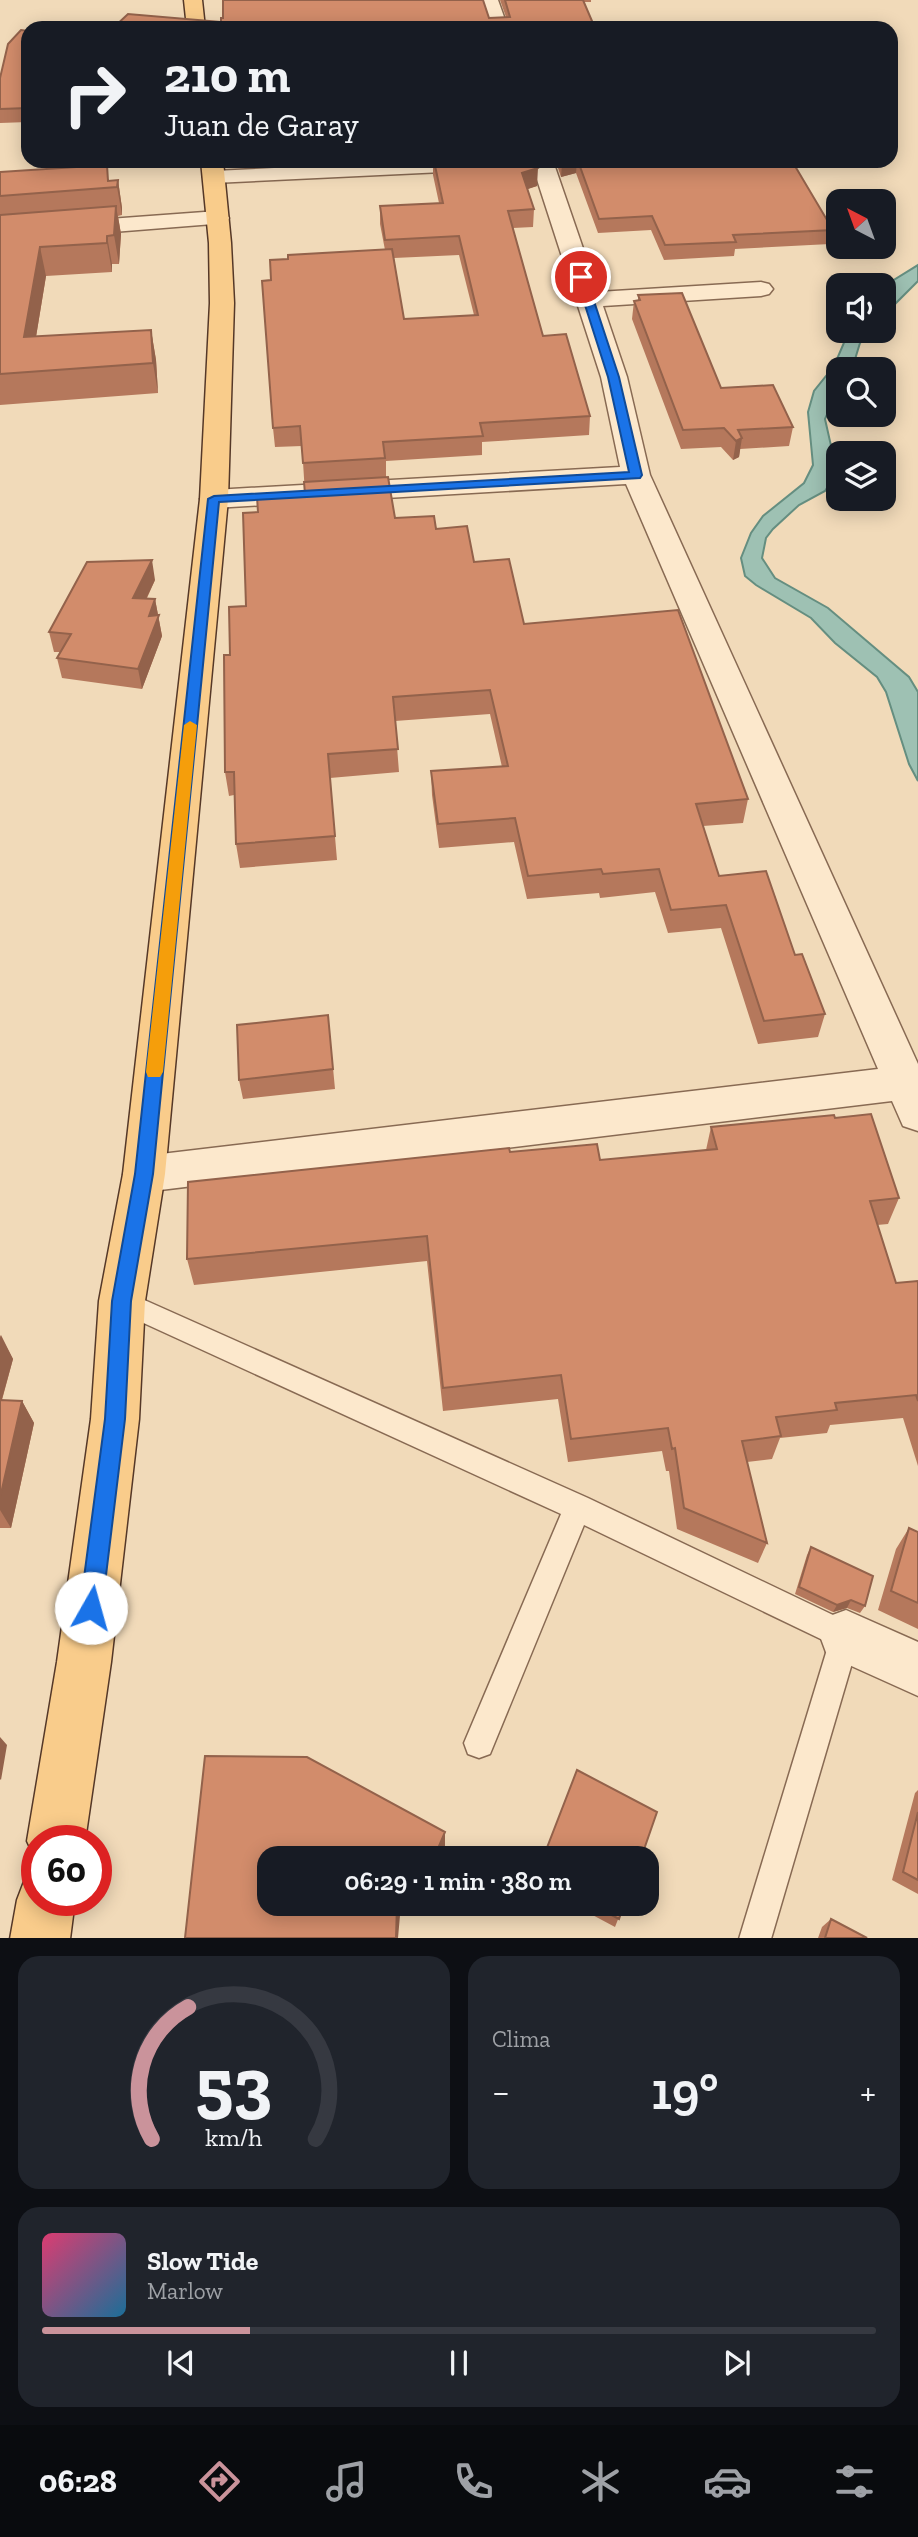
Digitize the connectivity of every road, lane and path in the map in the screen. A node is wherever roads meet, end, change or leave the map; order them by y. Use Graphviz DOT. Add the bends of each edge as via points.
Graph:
graph roads {
  1 [pos="193,0"];
  2 [pos="489,0"];
  3 [pos="195,21"];
  4 [pos="496,21"];
  5 [pos="262,168"];
  6 [pos="544,168"];
  7 [pos="213,169"];
  8 [pos="218,218"];
  9 [pos="0,233"];
  10 [pos="761,289"];
  11 [pos="589,300"];
  12 [pos="636,475"];
  13 [pos="214,499"];
  14 [pos="914,1093"];
  15 [pos="144,1174"];
  16 [pos="122,1301"];
  17 [pos="578,1508"];
  18 [pos="846,1636"];
  19 [pos="918,1669"];
  20 [pos="479,1743"];
  21 [pos="59,1825"];
  22 [pos="43,1916"];
  23 [pos="40,1938"];
  24 [pos="755,1938"];
  1 -- 3 [label="main road"];
  2 -- 4 [label="street"];
  5 -- 7 [label="street"];
  6 -- 11 [label="street"];
  7 -- 8 [label="main road"];
  8 -- 9 [label="street"];
  8 -- 13 [label="main road" via="222,303"];
  10 -- 11 [label="street"];
  11 -- 12 [label="street" via="614,377"];
  12 -- 13 [label="street"];
  12 -- 14 [label="street"];
  13 -- 15 [label="main road"];
  14 -- 15 [label="street"];
  15 -- 16 [label="main road"];
  16 -- 17 [label="lane"];
  16 -- 21 [label="main road" via="115,1419"];
  17 -- 18 [label="lane"];
  17 -- 20 [label="lane"];
  18 -- 19 [label="street"];
  18 -- 24 [label="lane"];
  22 -- 23 [label="main road"];
}
